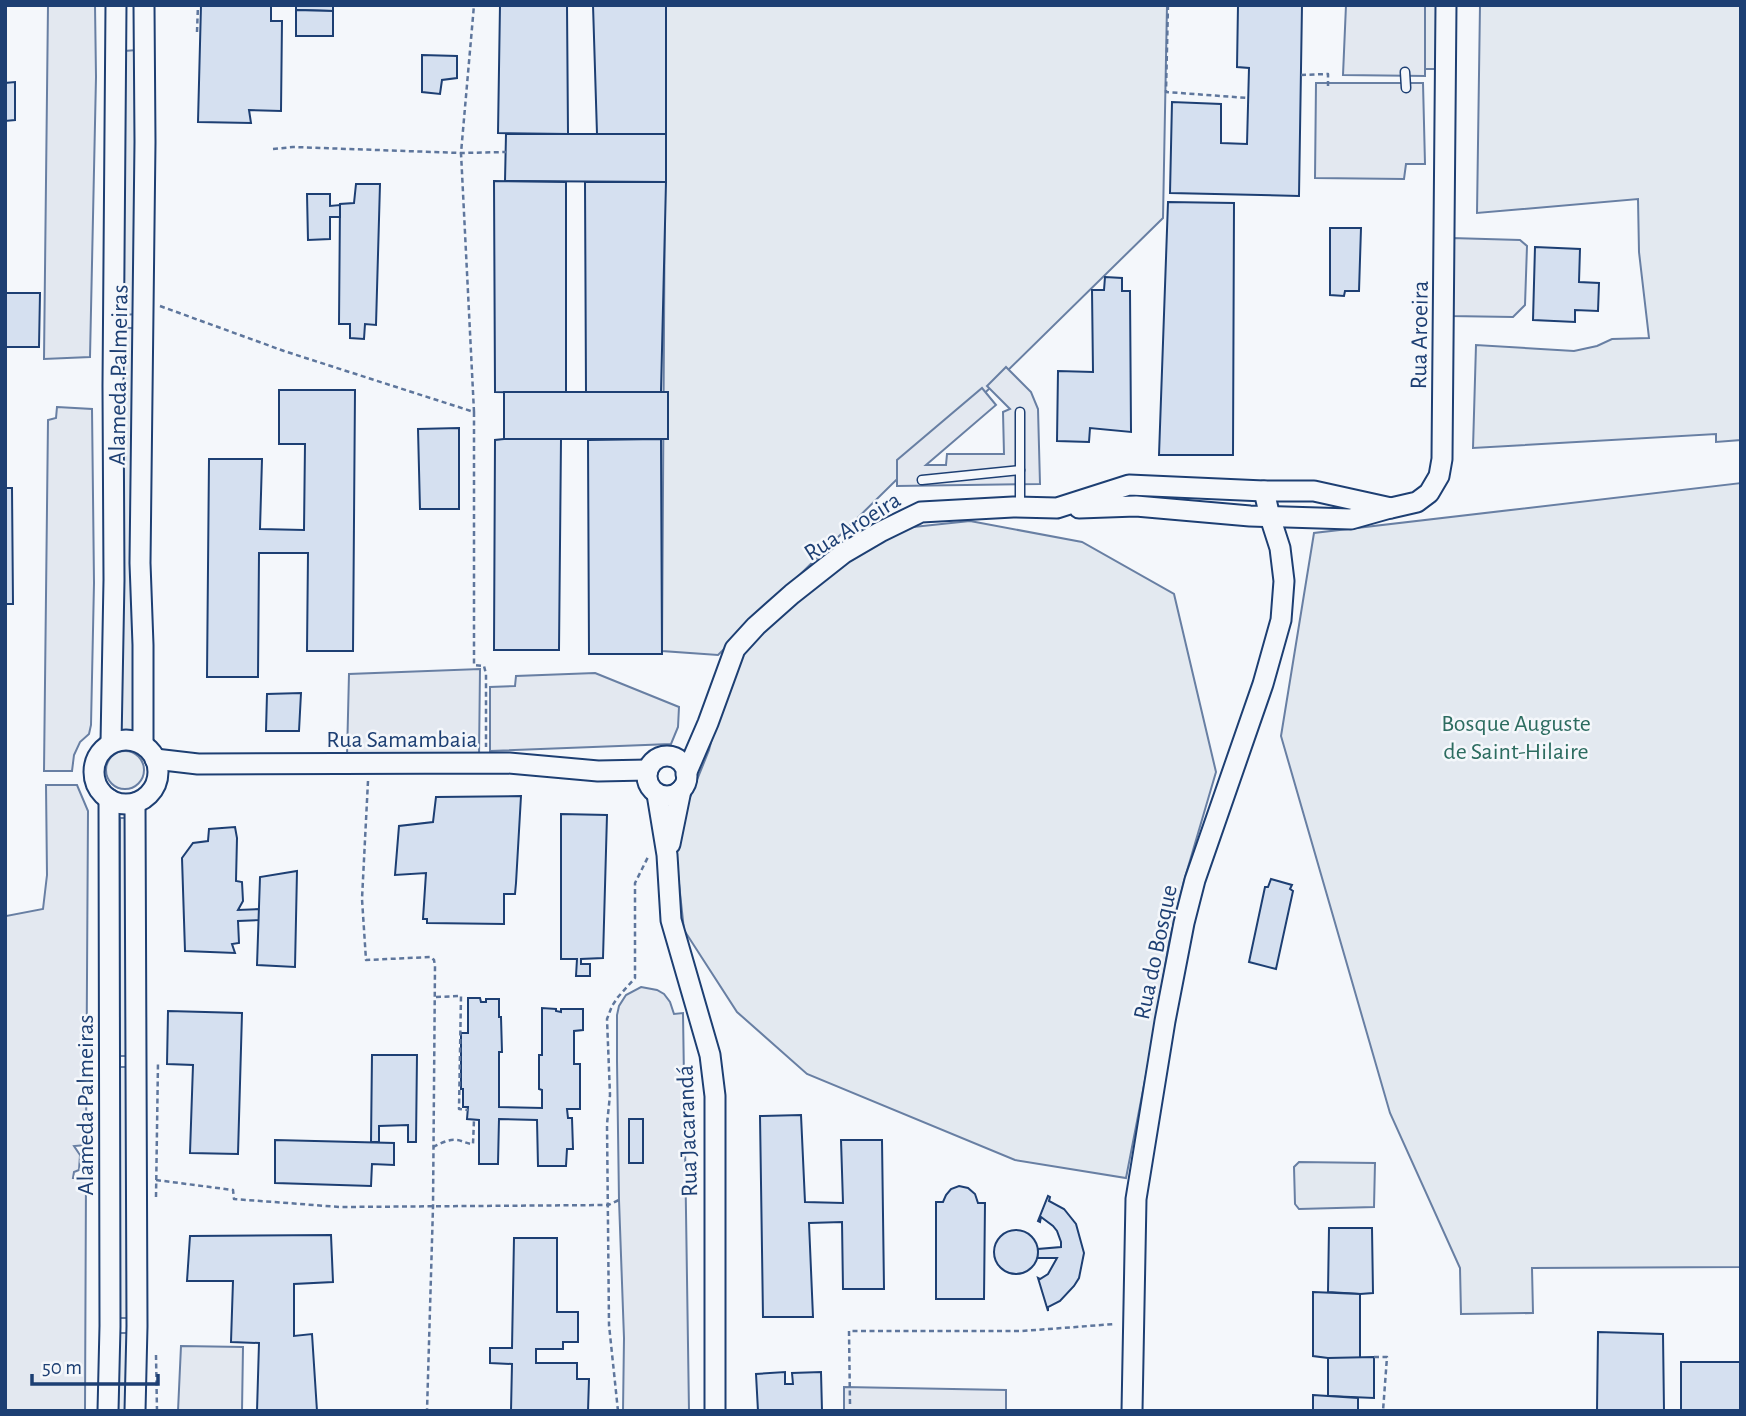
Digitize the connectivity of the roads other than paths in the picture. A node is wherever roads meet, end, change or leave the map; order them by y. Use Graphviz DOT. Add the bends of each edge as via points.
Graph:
graph roads {
  1 [pos="116,5"];
  2 [pos="144,5"];
  3 [pos="1446,5"];
  4 [pos="1405,72"];
  5 [pos="1406,88"];
  6 [pos="1020,412"];
  7 [pos="1020,470"];
  8 [pos="922,480"];
  9 [pos="1264,491"];
  10 [pos="1020,507"];
  11 [pos="1057,508"];
  12 [pos="1391,508"];
  13 [pos="1270,517"];
  14 [pos="111,743"];
  15 [pos="149,752"];
  16 [pos="648,771"];
  17 [pos="681,774"];
  18 [pos="657,794"];
  19 [pos="109,799"];
  20 [pos="135,803"];
  21 [pos="658,855"];
  22 [pos="108,1411"];
  23 [pos="135,1411"];
  24 [pos="715,1411"];
  25 [pos="1132,1411"];
  1 -- 14 [label="street, Alameda Palmeiras"];
  2 -- 15 [label="street, Alameda Palmeiras" via="140,563"];
  3 -- 12 [label="street, Rua Aroeira" via="1442,459 1429,493 1417,502"];
  4 -- 5 [label="lane"];
  6 -- 7 [label="lane"];
  7 -- 8 [label="lane"];
  7 -- 10 [label="lane"];
  9 -- 11 [label="street, Rua Aroeira" via="1129,485"];
  9 -- 12 [label="street, Rua Aroeira" via="1314,491"];
  9 -- 13 [label="street"];
  10 -- 11 [label="street, Rua Aroeira"];
  10 -- 17 [label="street, Rua Aroeira" via="921,512 844,554 792,594 735,649 708,723"];
  11 -- 13 [label="street" via="1136,506"];
  12 -- 13 [label="street" via="1351,519"];
  13 -- 25 [label="street, Rua do Bosque" via="1284,581 1281,620 1184,923 1136,1199"];
  14 -- 15 [label="street" via="129,740"];
  14 -- 19 [label="street" via="94,766 97,785"];
  15 -- 16 [label="street, Rua Samambaia" via="198,764 509,763"];
  15 -- 20 [label="street" via="158,772 156,782 152,791"];
  16 -- 17 [label="street" via="662,757"];
  16 -- 18 [label="street" via="649,784"];
  17 -- 18 [label="street" via="670,796"];
  17 -- 21 [label="street"];
  18 -- 21 [label="street"];
  19 -- 20 [label="street"];
  19 -- 22 [label="street, Alameda Palmeiras"];
  20 -- 23 [label="street, Alameda Palmeiras"];
  21 -- 24 [label="street, Rua Jacarandá" via="671,920 710,1055 715,1096"];
}
